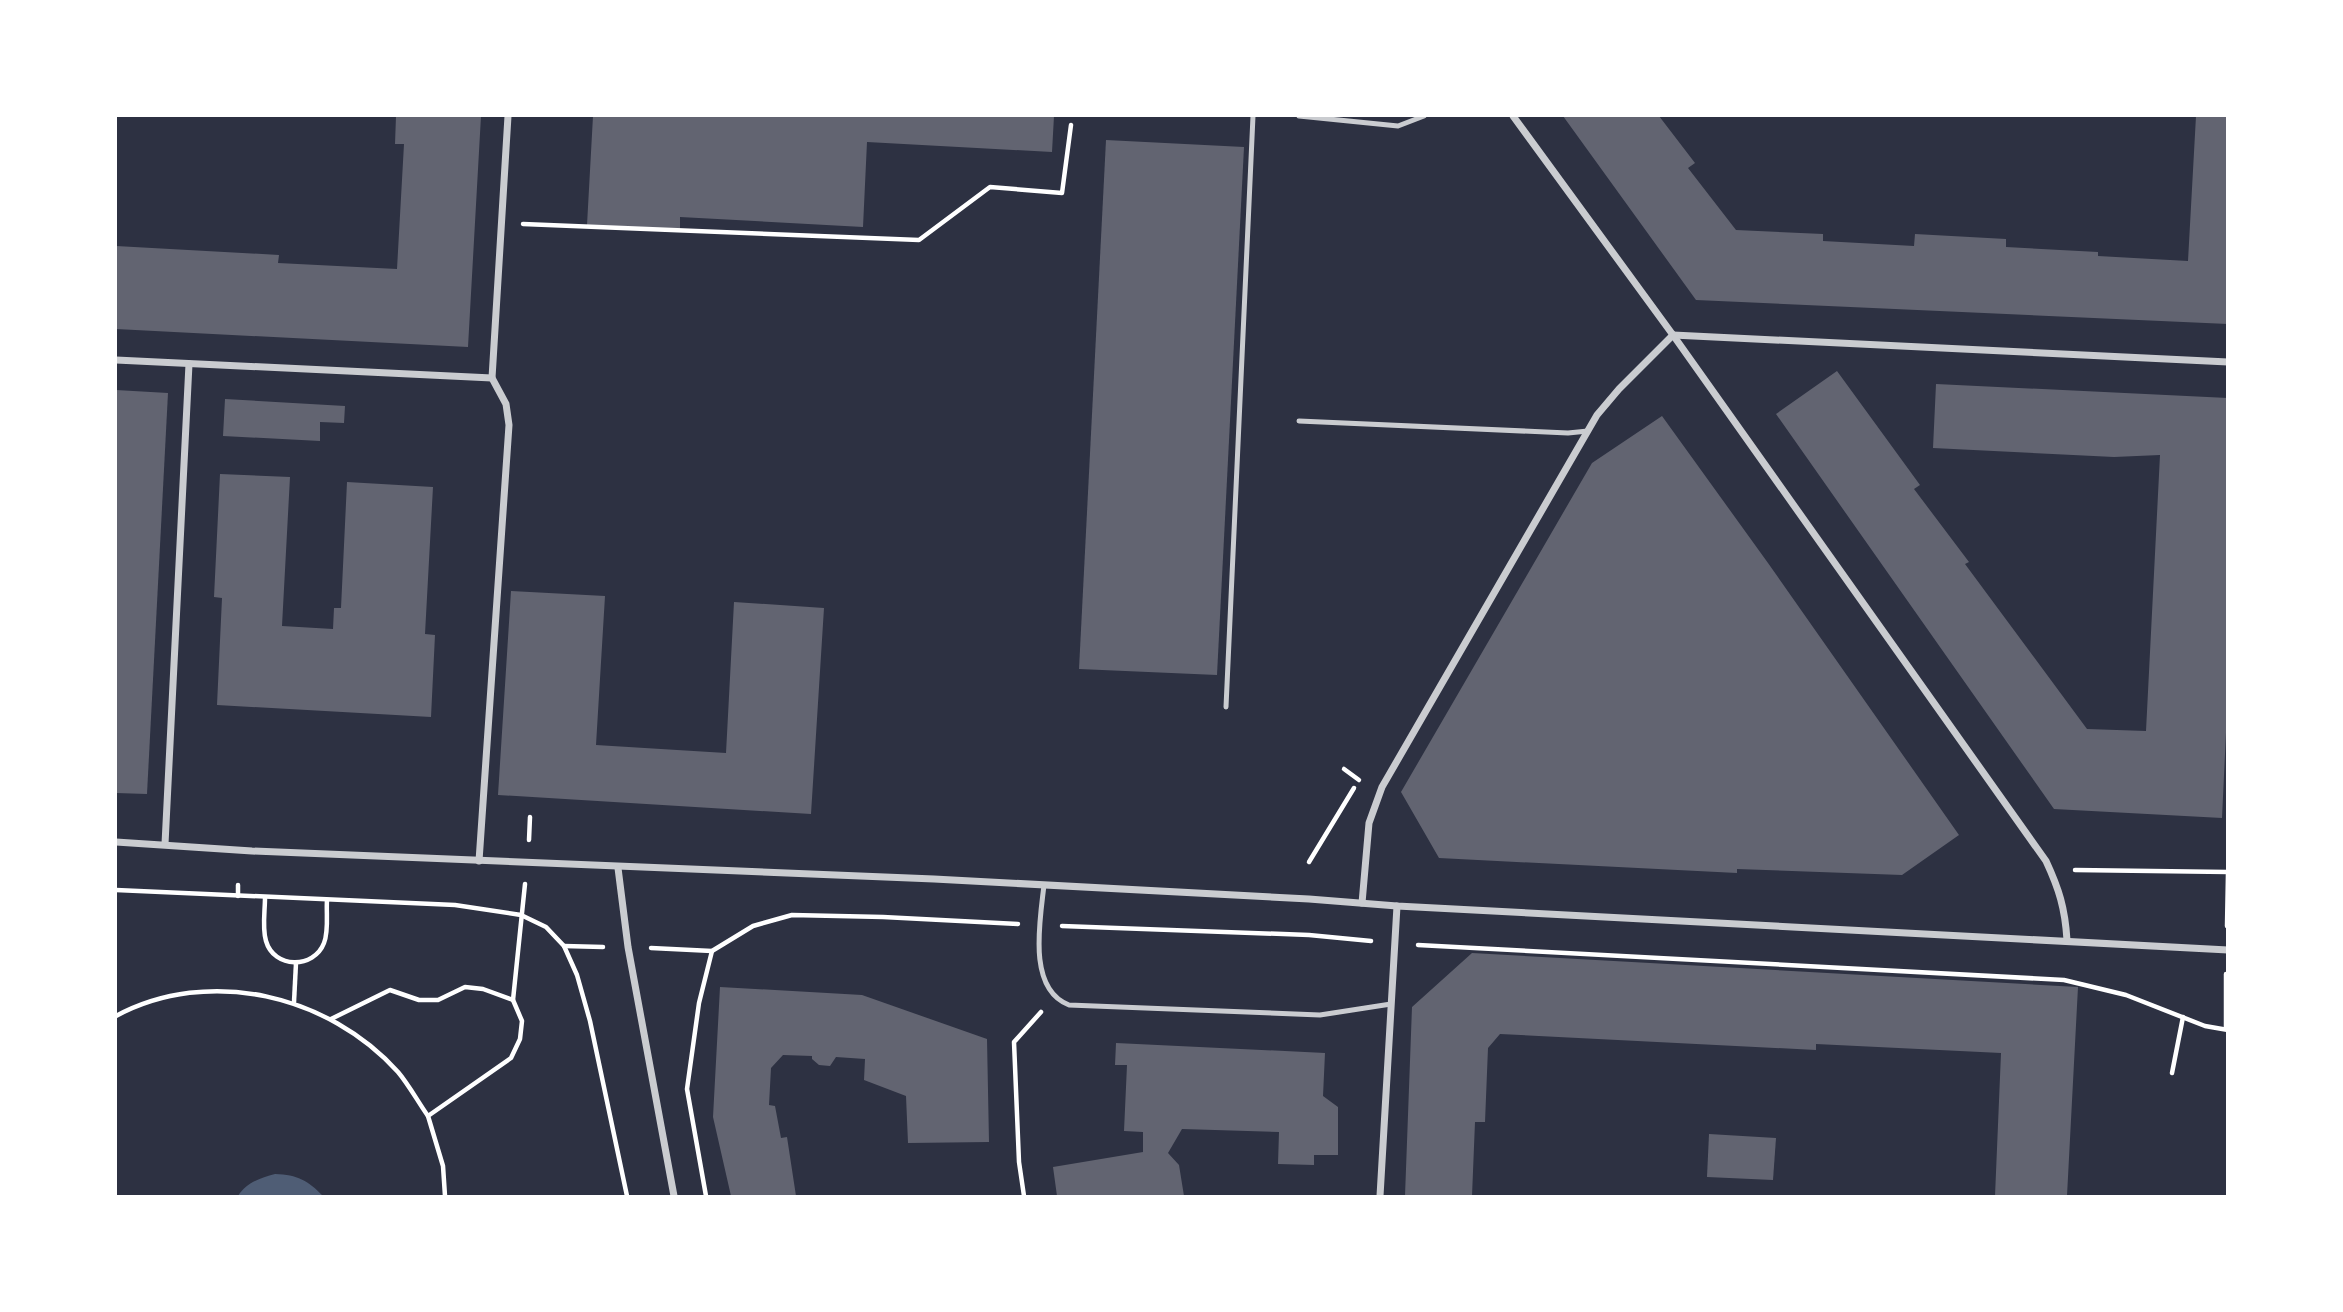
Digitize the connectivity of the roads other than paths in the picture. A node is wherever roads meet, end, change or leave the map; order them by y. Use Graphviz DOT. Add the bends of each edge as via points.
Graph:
graph roads {
  1 [pos="508,116"];
  2 [pos="1253,116"];
  3 [pos="1299,116"];
  4 [pos="1424,116"];
  5 [pos="1513,116"];
  6 [pos="1674,335"];
  7 [pos="116,360"];
  8 [pos="2228,362"];
  9 [pos="189,364"];
  10 [pos="492,379"];
  11 [pos="1299,421"];
  12 [pos="1588,431"];
  13 [pos="1226,707"];
  14 [pos="116,842"];
  15 [pos="165,845"];
  16 [pos="479,861"];
  17 [pos="618,868"];
  18 [pos="1044,885"];
  19 [pos="1362,903"];
  20 [pos="1397,906"];
  21 [pos="2067,940"];
  22 [pos="2227,950"];
  23 [pos="1391,1004"];
  24 [pos="674,1196"];
  25 [pos="1380,1196"];
  1 -- 10 [label="street"];
  2 -- 13 [label="lane"];
  3 -- 4 [label="lane" via="1398,126"];
  5 -- 6 [label="street"];
  6 -- 8 [label="street"];
  6 -- 12 [label="street" via="1606,402"];
  6 -- 21 [label="street" via="2050,870 2065,911"];
  7 -- 9 [label="street"];
  9 -- 10 [label="street"];
  9 -- 15 [label="street"];
  10 -- 16 [label="street" via="506,404 509,425"];
  11 -- 12 [label="lane"];
  12 -- 19 [label="street" via="1382,787 1369,823"];
  14 -- 15 [label="street"];
  15 -- 16 [label="street"];
  16 -- 17 [label="street"];
  17 -- 18 [label="street"];
  17 -- 24 [label="street"];
  18 -- 19 [label="street"];
  18 -- 23 [label="lane" via="1040,925 1043,976 1061,1002 1320,1015"];
  19 -- 20 [label="street"];
  20 -- 21 [label="street"];
  20 -- 23 [label="street"];
  21 -- 22 [label="street"];
  23 -- 25 [label="street"];
}
